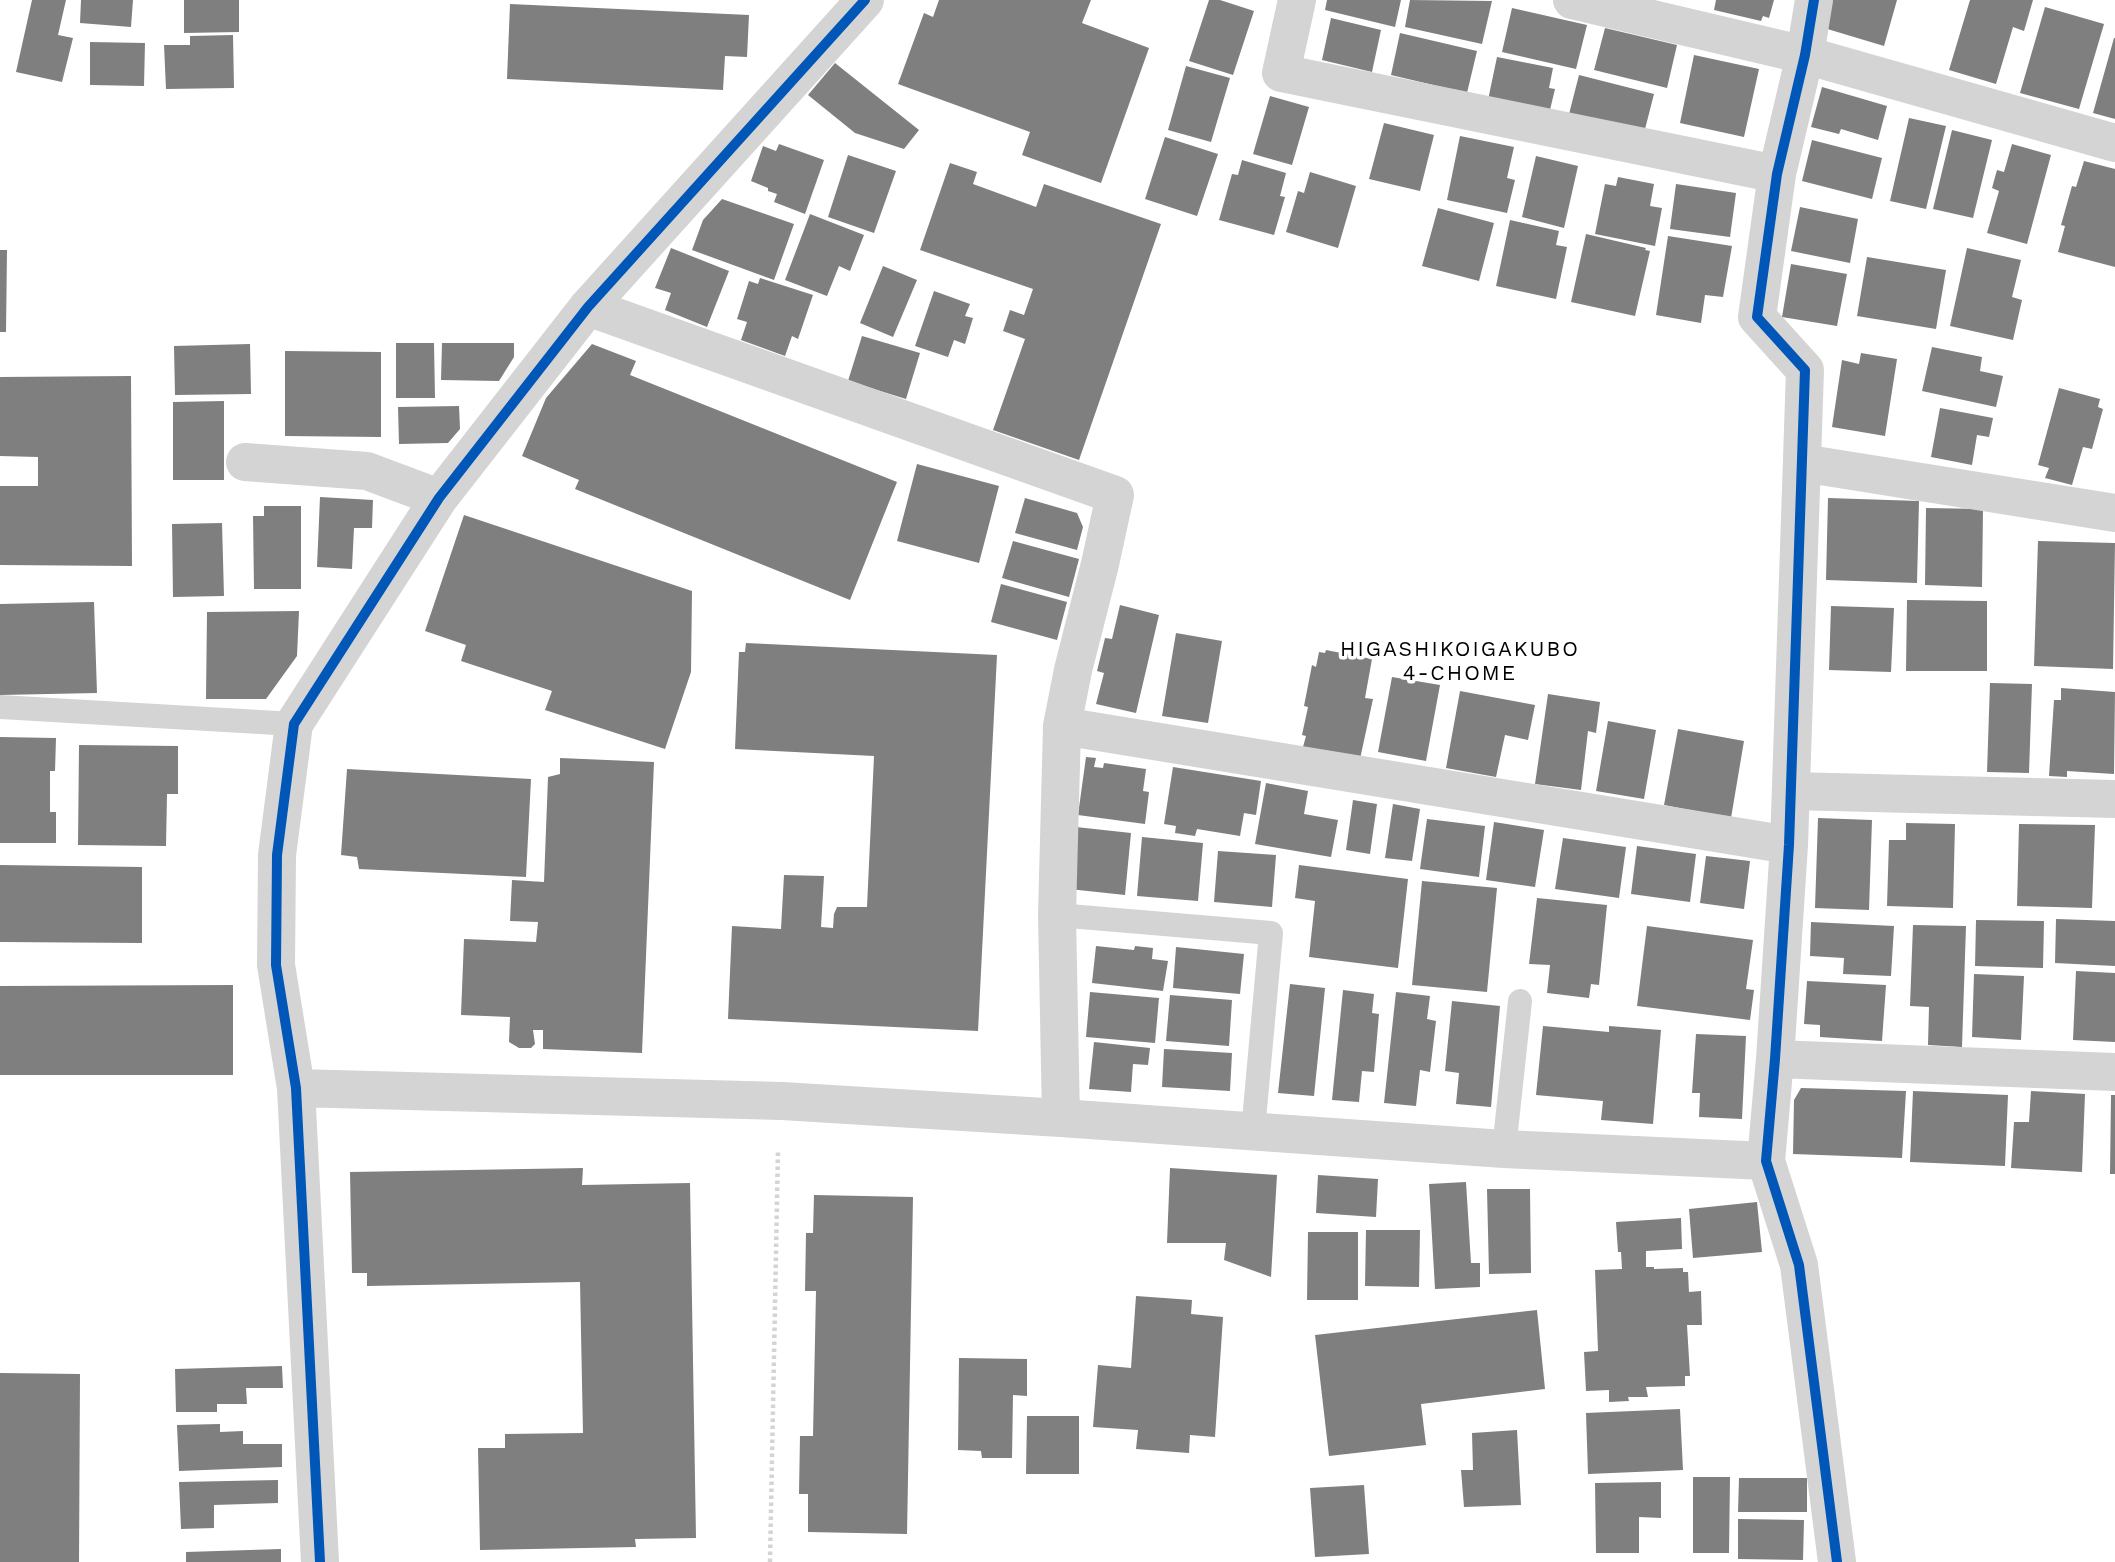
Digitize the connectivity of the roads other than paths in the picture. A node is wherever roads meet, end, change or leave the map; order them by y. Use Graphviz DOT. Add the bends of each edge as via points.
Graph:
graph roads {
  1 [pos="865,0"];
  2 [pos="1297,0"];
  3 [pos="1572,0"];
  4 [pos="1814,0"];
  5 [pos="1805,55"];
  6 [pos="2115,143"];
  7 [pos="1777,174"];
  8 [pos="588,307"];
  9 [pos="245,462"];
  10 [pos="1802,463"];
  11 [pos="439,498"];
  12 [pos="2115,513"];
  13 [pos="0,707"];
  14 [pos="294,724"];
  15 [pos="1062,726"];
  16 [pos="1791,791"];
  17 [pos="2115,799"];
  18 [pos="1789,845"];
  19 [pos="1057,915"];
  20 [pos="1520,1001"];
  21 [pos="1775,1059"];
  22 [pos="2115,1072"];
  23 [pos="296,1088"];
  24 [pos="1061,1118"];
  25 [pos="1253,1131"];
  26 [pos="1504,1149"];
  27 [pos="1766,1161"];
  28 [pos="320,1562"];
  29 [pos="1837,1562"];
  1 -- 8 [label="street"];
  2 -- 7 [label="street" via="1280,73"];
  3 -- 5 [label="street"];
  4 -- 5 [label="street"];
  5 -- 6 [label="street"];
  5 -- 7 [label="street"];
  7 -- 10 [label="street" via="1757,317 1805,370"];
  8 -- 11 [label="street"];
  8 -- 15 [label="street" via="1115,495"];
  9 -- 11 [label="street" via="367,471"];
  10 -- 12 [label="street"];
  10 -- 16 [label="street"];
  11 -- 14 [label="street"];
  13 -- 14 [label="lane"];
  14 -- 23 [label="street" via="277,855 276,965"];
  15 -- 18 [label="street"];
  15 -- 19 [label="street"];
  16 -- 17 [label="street"];
  16 -- 18 [label="street"];
  18 -- 21 [label="street"];
  19 -- 24 [label="street"];
  19 -- 25 [label="lane" via="1271,933"];
  20 -- 26 [label="lane"];
  21 -- 22 [label="street"];
  21 -- 27 [label="street"];
  23 -- 24 [label="street" via="782,1101"];
  23 -- 28 [label="street"];
  24 -- 25 [label="street"];
  25 -- 26 [label="street"];
  26 -- 27 [label="street"];
  27 -- 29 [label="street" via="1799,1265"];
}
